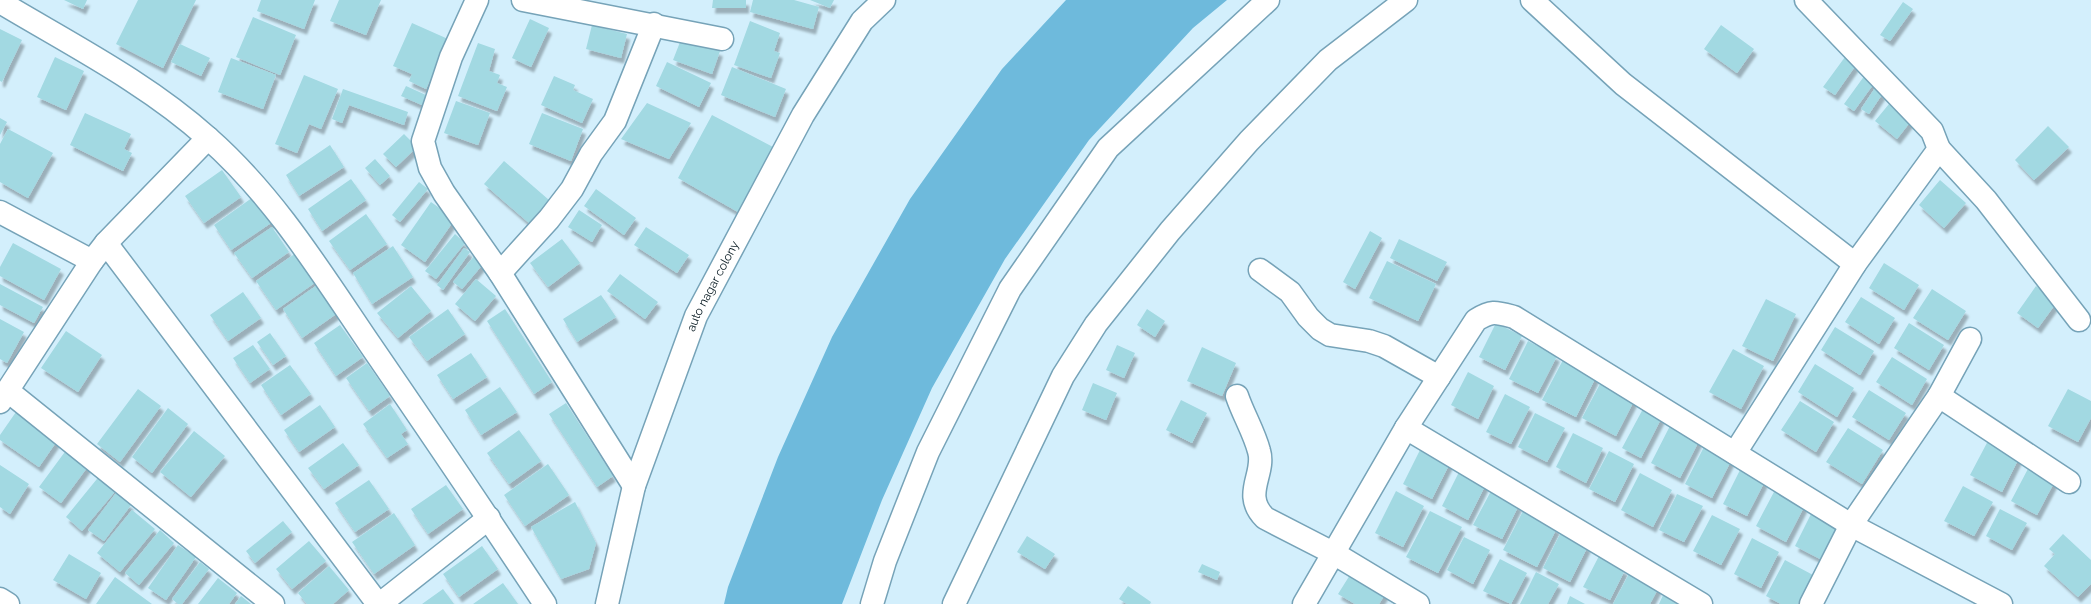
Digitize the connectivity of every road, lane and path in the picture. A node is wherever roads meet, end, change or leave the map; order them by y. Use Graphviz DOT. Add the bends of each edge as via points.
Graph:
graph roads {
  1 [pos="477,0"];
  2 [pos="523,0"];
  3 [pos="884,0"];
  4 [pos="1268,0"];
  5 [pos="1406,0"];
  6 [pos="1532,0"];
  7 [pos="1806,0"];
  8 [pos="0,2"];
  9 [pos="654,24"];
  10 [pos="722,39"];
  11 [pos="208,138"];
  12 [pos="1939,149"];
  13 [pos="0,212"];
  14 [pos="106,243"];
  15 [pos="92,261"];
  16 [pos="1855,264"];
  17 [pos="1260,270"];
  18 [pos="500,273"];
  19 [pos="2079,320"];
  20 [pos="1970,339"];
  21 [pos="1439,377"];
  22 [pos="1237,396"];
  23 [pos="1939,396"];
  24 [pos="4,397"];
  25 [pos="1406,428"];
  26 [pos="1736,453"];
  27 [pos="2068,482"];
  28 [pos="634,486"];
  29 [pos="489,518"];
  30 [pos="1851,525"];
  31 [pos="1335,554"];
  32 [pos="0,599"];
  33 [pos="958,603"];
  34 [pos="8,604"];
  35 [pos="273,604"];
  36 [pos="379,604"];
  37 [pos="545,604"];
  38 [pos="607,604"];
  39 [pos="872,604"];
  40 [pos="1304,604"];
  41 [pos="1418,604"];
  42 [pos="1701,604"];
  43 [pos="1811,604"];
  44 [pos="2001,604"];
  1 -- 18 [label="street" via="451,58 423,141 430,168 444,193"];
  2 -- 9 [label="street"];
  3 -- 28 [label="street, auto nagar colony" via="862,21 803,115 696,316"];
  4 -- 39 [label="street" via="1108,148 1010,289 928,452 885,561"];
  5 -- 33 [label="street" via="1328,60 1249,141 1170,231 1096,324 1063,376"];
  6 -- 16 [label="street" via="1623,84"];
  7 -- 12 [label="street" via="1932,131"];
  8 -- 11 [label="street" via="160,99"];
  9 -- 10 [label="street"];
  9 -- 18 [label="street" via="615,121 591,154 572,189"];
  11 -- 14 [label="street"];
  11 -- 29 [label="street" via="248,176 291,228"];
  12 -- 16 [label="street"];
  12 -- 19 [label="street" via="1986,200"];
  13 -- 15 [label="street"];
  14 -- 15 [label="street"];
  14 -- 36 [label="street"];
  15 -- 24 [label="street"];
  16 -- 26 [label="street"];
  17 -- 21 [label="street" via="1290,292 1308,317 1330,335 1384,346"];
  18 -- 28 [label="street"];
  20 -- 23 [label="street"];
  21 -- 25 [label="street"];
  21 -- 26 [label="street" via="1476,320 1487,313 1500,313 1514,317"];
  22 -- 31 [label="street" via="1259,450 1261,462 1254,498 1258,511 1265,518"];
  23 -- 27 [label="street"];
  23 -- 30 [label="street"];
  24 -- 35 [label="street"];
  25 -- 31 [label="street"];
  25 -- 42 [label="street"];
  26 -- 30 [label="street"];
  28 -- 38 [label="street, auto nagar colony"];
  29 -- 36 [label="street"];
  29 -- 37 [label="street"];
  30 -- 43 [label="street"];
  30 -- 44 [label="street"];
  31 -- 40 [label="street"];
  31 -- 41 [label="street"];
  32 -- 34 [label="street"];
}
